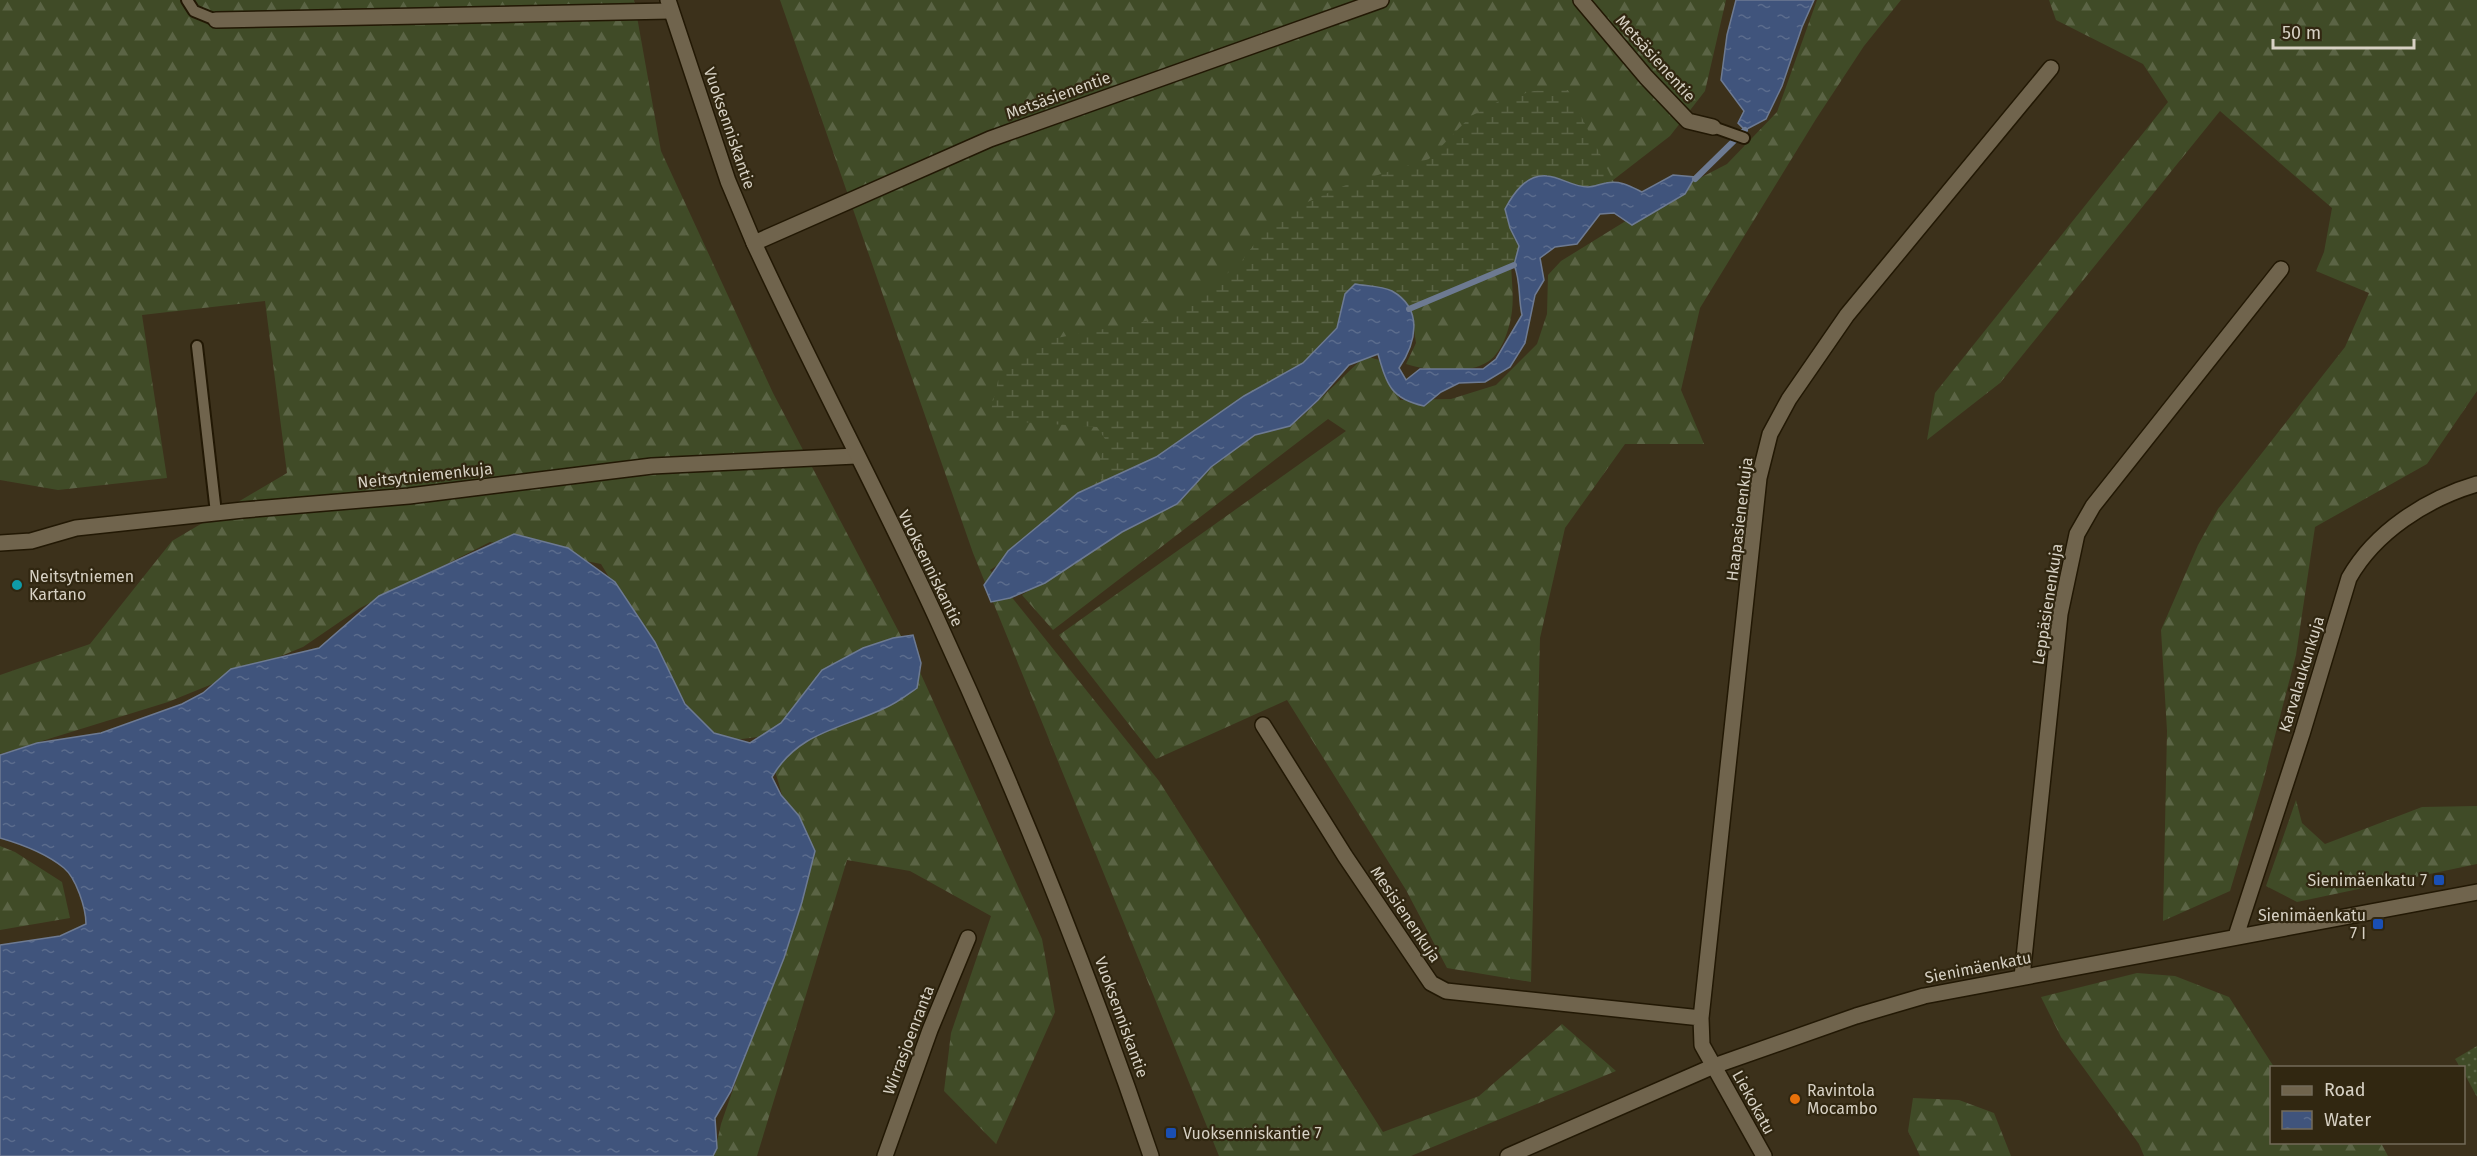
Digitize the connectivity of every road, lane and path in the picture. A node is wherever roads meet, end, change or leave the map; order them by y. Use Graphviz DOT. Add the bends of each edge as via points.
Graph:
graph roads {
  1 [pos="187,0"];
  2 [pos="1381,0"];
  3 [pos="1581,0"];
  4 [pos="669,6"];
  5 [pos="216,20"];
  6 [pos="2052,68"];
  7 [pos="1713,127"];
  8 [pos="1744,138"];
  9 [pos="754,243"];
  10 [pos="2280,269"];
  11 [pos="197,346"];
  12 [pos="856,456"];
  13 [pos="2477,484"];
  14 [pos="216,513"];
  15 [pos="0,543"];
  16 [pos="1263,725"];
  17 [pos="2477,892"];
  18 [pos="2236,936"];
  19 [pos="968,938"];
  20 [pos="2022,977"];
  21 [pos="1701,1018"];
  22 [pos="1714,1066"];
  23 [pos="885,1156"];
  24 [pos="1151,1156"];
  25 [pos="1508,1156"];
  26 [pos="1764,1156"];
  1 -- 5 [label="lane" via="194,11"];
  2 -- 9 [label="street, Metsäsienentie" via="990,139"];
  3 -- 7 [label="street, Metsäsienentie" via="1688,121"];
  4 -- 5 [label="street"];
  4 -- 9 [label="street, Vuoksenniskantie" via="728,181"];
  6 -- 21 [label="street, Haapasienenkuja" via="1847,315 1789,399 1770,434 1759,478"];
  7 -- 8 [label="lane"];
  9 -- 12 [label="street, Vuoksenniskantie"];
  10 -- 20 [label="street, Leppäsienenkuja" via="2092,506 2077,534 2060,614"];
  11 -- 14 [label="lane"];
  12 -- 14 [label="street, Neitsytniemenkuja" via="652,466 409,496"];
  12 -- 24 [label="street, Vuoksenniskantie" via="935,616 1012,787 1082,960"];
  13 -- 18 [label="street, Karvalaukunkuja" via="2404,519 2360,558 2349,578"];
  14 -- 15 [label="street, Neitsytniemenkuja" via="76,528 31,541"];
  16 -- 21 [label="street, Mesisienenkuja" via="1431,983 1446,991"];
  17 -- 18 [label="street, Sienimäenkatu"];
  18 -- 20 [label="street, Sienimäenkatu"];
  19 -- 23 [label="street, Wirrasjoenranta"];
  20 -- 22 [label="street, Sienimäenkatu" via="1924,996"];
  21 -- 22 [label="street, Haapasienenkuja" via="1702,1045"];
  22 -- 25 [label="street, Sienimäenkatu"];
  22 -- 26 [label="street, Liekokatu"];
}
